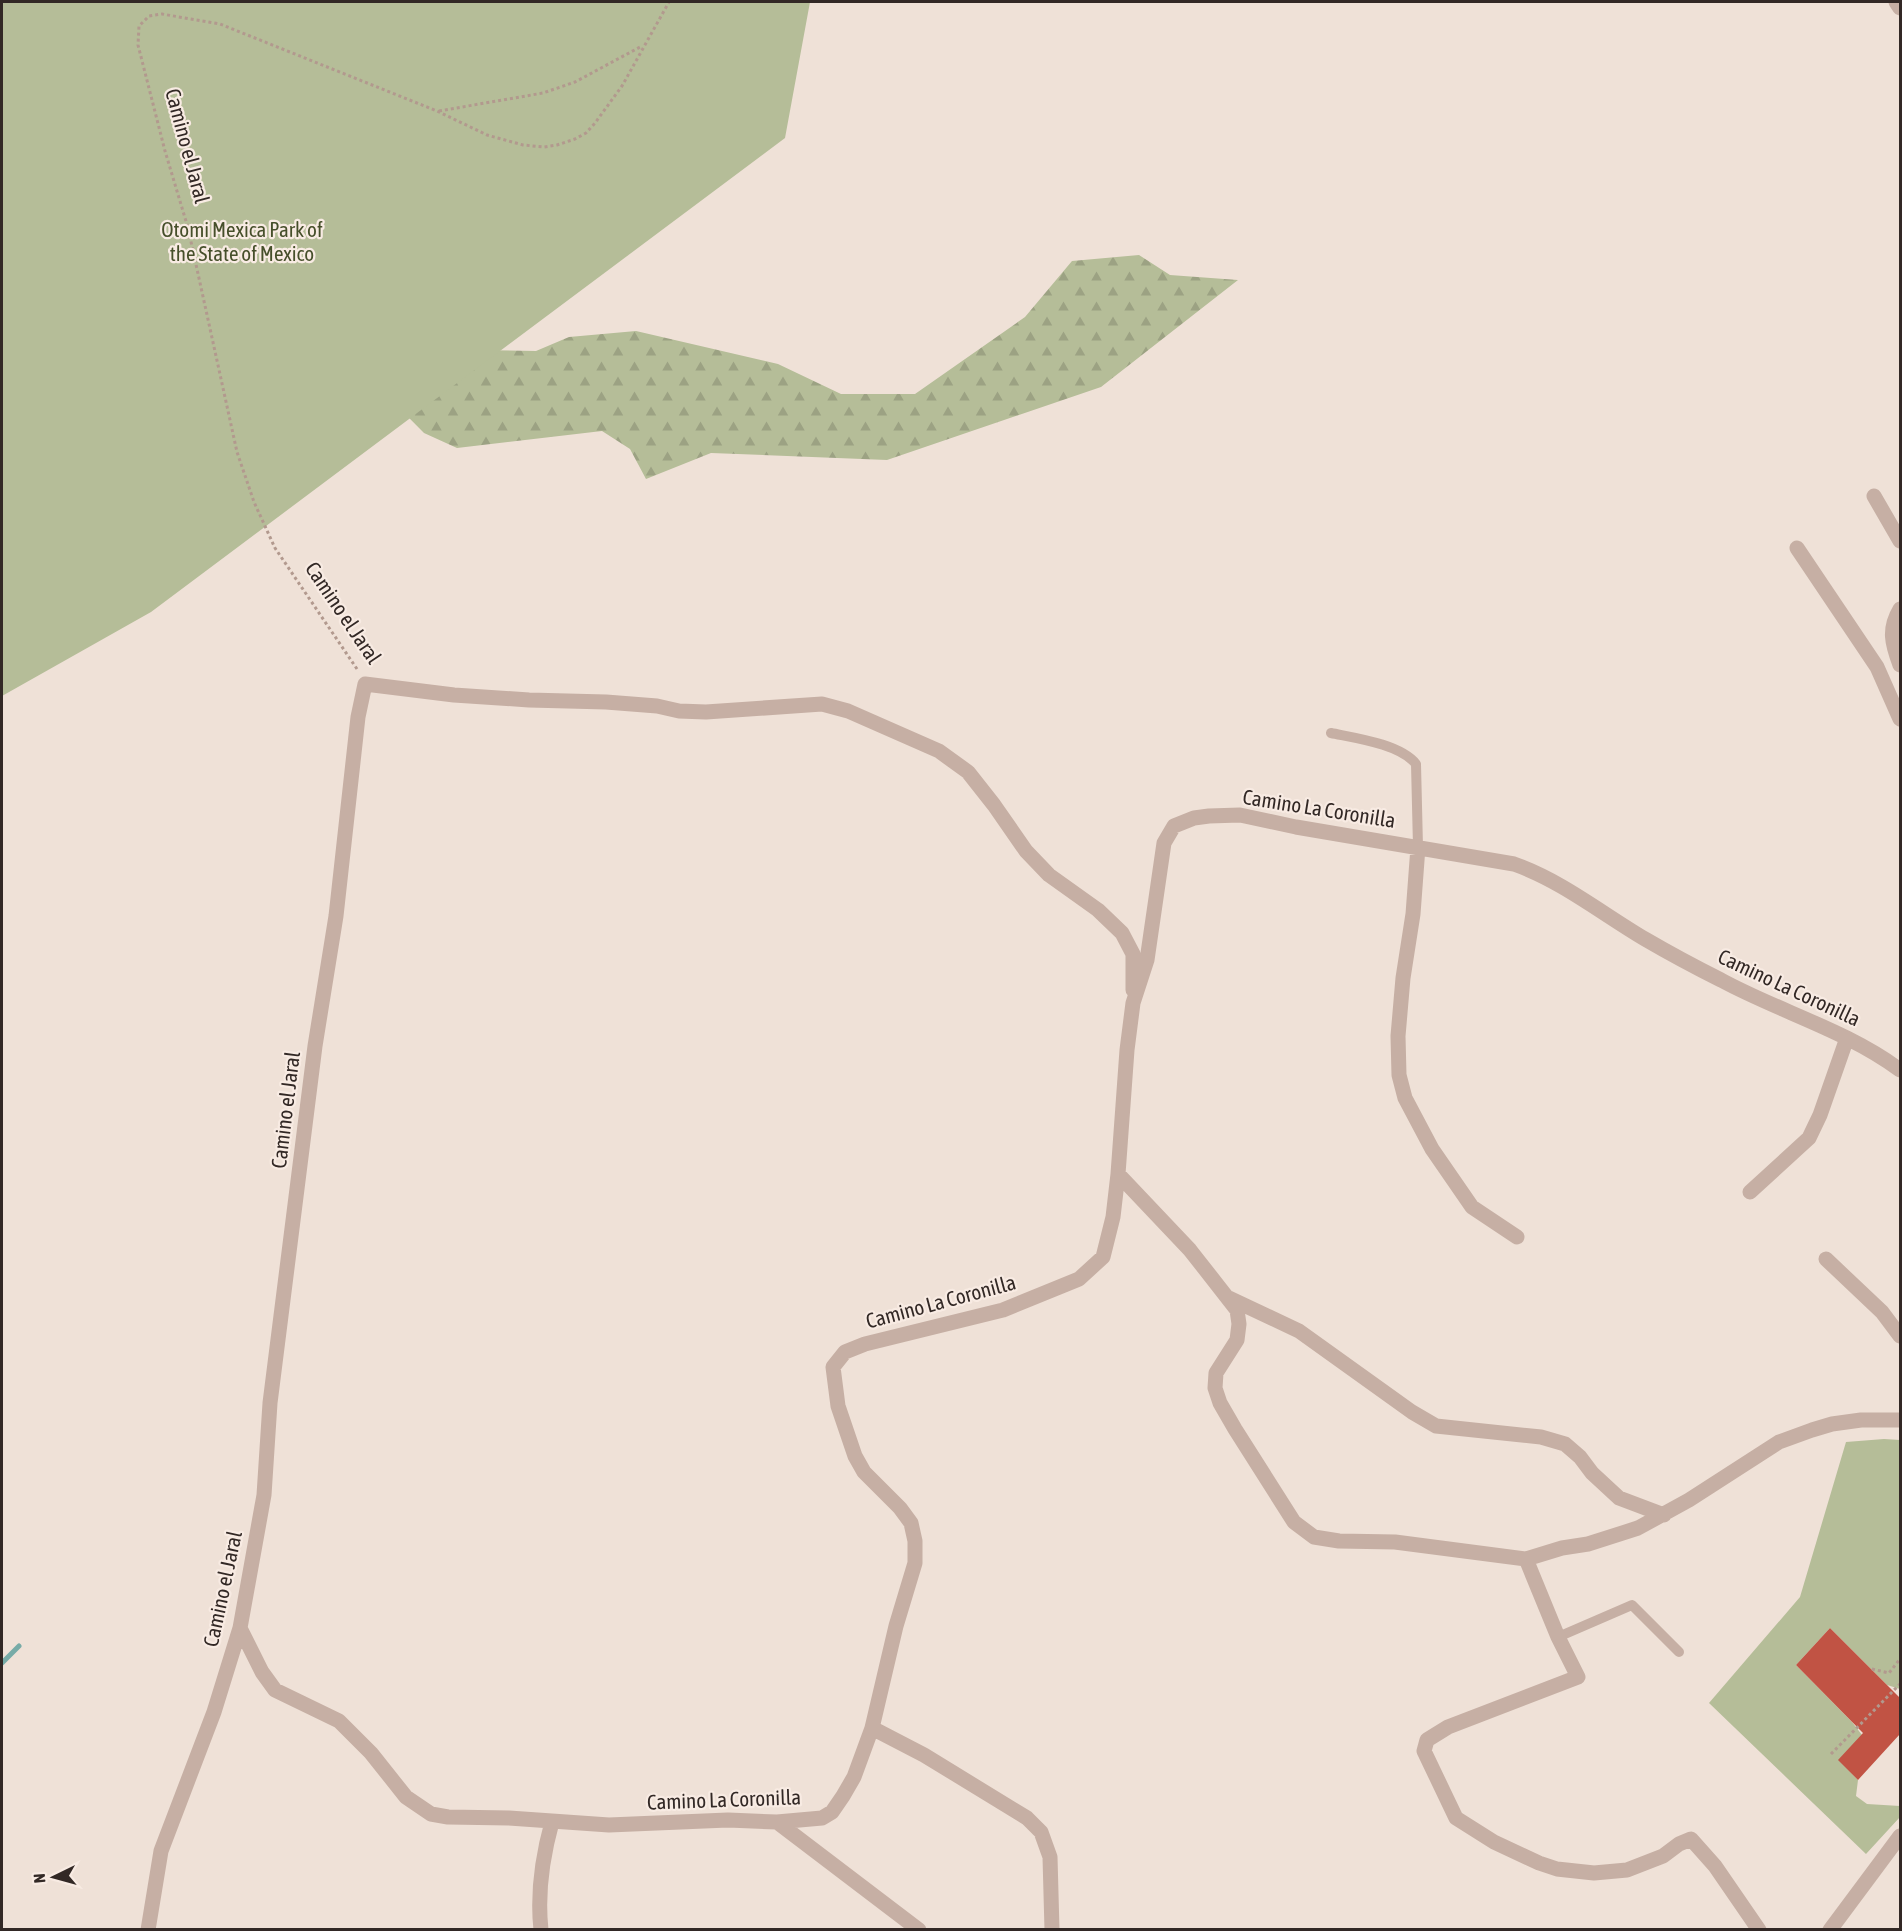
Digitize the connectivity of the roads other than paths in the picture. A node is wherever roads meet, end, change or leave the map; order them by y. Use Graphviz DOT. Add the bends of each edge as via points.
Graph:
graph roads {
  1 [pos="1896,2"];
  2 [pos="1900,8"];
  3 [pos="1874,496"];
  4 [pos="1900,541"];
  5 [pos="1797,548"];
  6 [pos="1900,609"];
  7 [pos="1900,665"];
  8 [pos="1900,719"];
  9 [pos="1331,733"];
  10 [pos="1418,847"];
  11 [pos="1133,1003"];
  12 [pos="1847,1038"];
  13 [pos="1900,1070"];
  14 [pos="1118,1174"];
  15 [pos="1750,1192"];
  16 [pos="1517,1237"];
  17 [pos="1826,1259"];
  18 [pos="1228,1298"];
  19 [pos="1900,1336"];
  20 [pos="1900,1420"];
  21 [pos="1664,1515"];
  22 [pos="1526,1559"];
  23 [pos="240,1628"];
  24 [pos="1558,1637"];
  25 [pos="1679,1652"];
  26 [pos="873,1728"];
  27 [pos="552,1822"];
  28 [pos="777,1822"];
  29 [pos="1900,1836"];
  30 [pos="148,1929"];
  31 [pos="541,1929"];
  32 [pos="919,1929"];
  33 [pos="1052,1929"];
  34 [pos="1759,1929"];
  35 [pos="1830,1929"];
  1 -- 2 [label="street"];
  3 -- 4 [label="street"];
  5 -- 8 [label="street" via="1877,667"];
  6 -- 7 [label="street" via="1891,640"];
  9 -- 10 [label="lane" via="1368,740 1410,757 1416,764"];
  10 -- 11 [label="street, Camino La Coronilla" via="1240,815 1201,817 1174,826 1164,843 1147,960"];
  10 -- 12 [label="street, Camino La Coronilla" via="1534,871 1644,939 1724,982"];
  10 -- 16 [label="street" via="1398,1036 1399,1076 1405,1098 1432,1149 1472,1207"];
  11 -- 14 [label="street, Camino La Coronilla"];
  11 -- 23 [label="street, Camino el Jaral" via="1133,954 1122,933 1103,914 1049,875 1026,851 968,772 939,751 848,711 822,705 679,711 631,704 454,695 365,684 270,1403 264,1495"];
  12 -- 13 [label="street, Camino La Coronilla"];
  12 -- 15 [label="street" via="1809,1138"];
  14 -- 18 [label="street" via="1190,1250"];
  14 -- 26 [label="street, Camino La Coronilla" via="1103,1257 1079,1279 1003,1310 865,1344 845,1352 833,1366 838,1406 855,1456 864,1472 911,1523 915,1541 915,1563"];
  17 -- 19 [label="street" via="1882,1312"];
  18 -- 21 [label="street" via="1299,1331 1436,1426 1541,1437 1565,1444 1619,1498"];
  18 -- 22 [label="street" via="1237,1310 1237,1340 1216,1373 1215,1388 1235,1429 1294,1522 1314,1537 1339,1541 1395,1542"];
  20 -- 21 [label="street" via="1832,1424 1779,1442"];
  21 -- 22 [label="street" via="1588,1544"];
  22 -- 24 [label="street"];
  23 -- 27 [label="street, Camino La Coronilla" via="275,1690 339,1721 371,1753 405,1797 431,1814"];
  23 -- 30 [label="street, Camino el Jaral" via="214,1712 161,1851"];
  24 -- 25 [label="lane" via="1632,1605"];
  24 -- 34 [label="street" via="1578,1677 1448,1727 1427,1740 1424,1751 1456,1818 1539,1863 1594,1873 1627,1870 1663,1856 1691,1839"];
  26 -- 28 [label="street, Camino La Coronilla" via="854,1777 832,1812 822,1818"];
  26 -- 33 [label="street" via="1027,1818 1041,1832 1050,1857"];
  27 -- 28 [label="street, Camino La Coronilla"];
  27 -- 31 [label="street" via="539,1887"];
  28 -- 32 [label="street"];
  29 -- 35 [label="street"];
}
